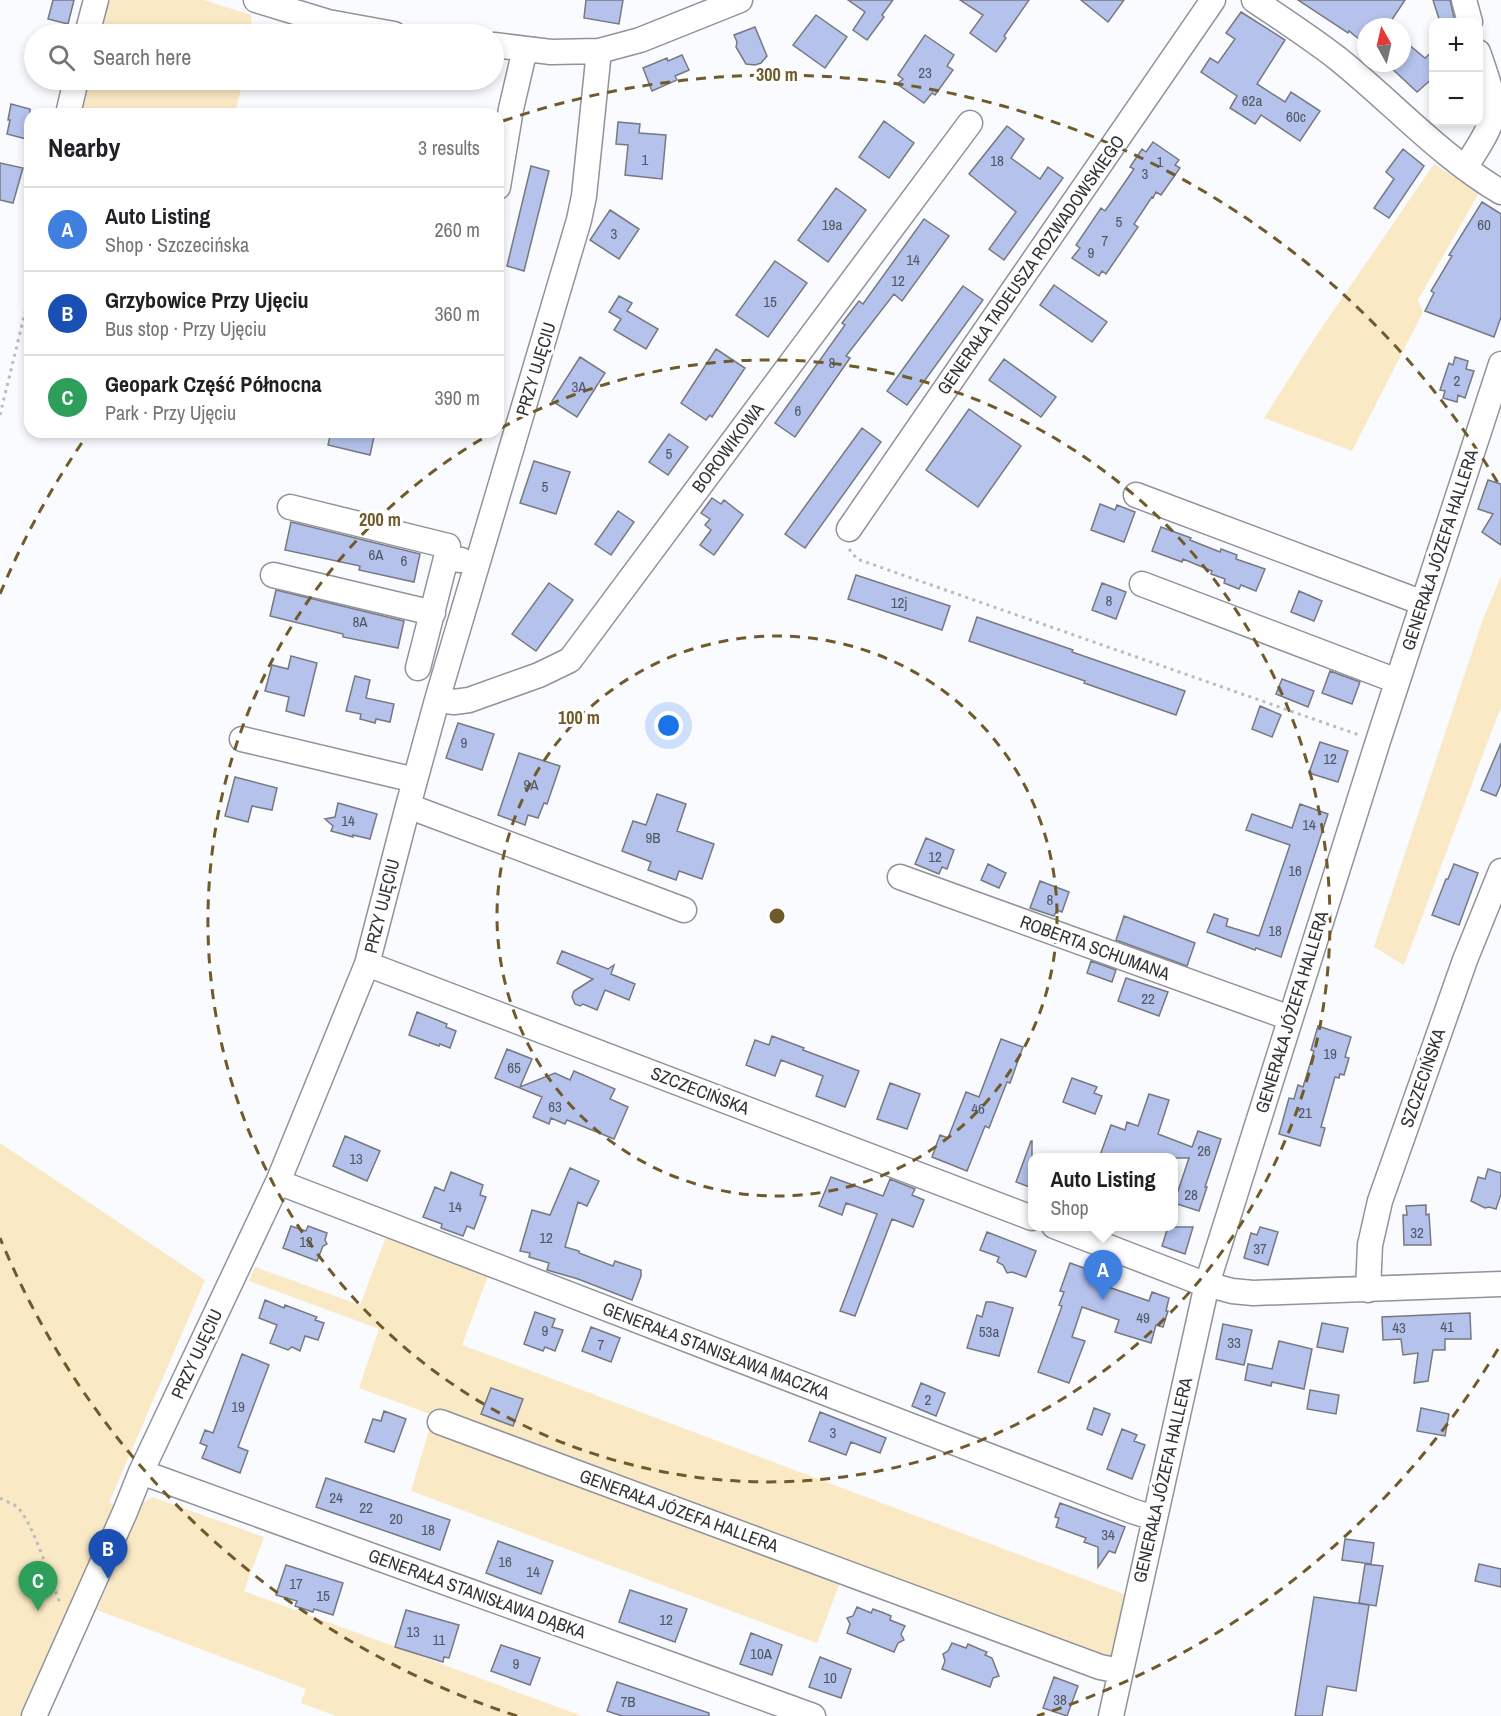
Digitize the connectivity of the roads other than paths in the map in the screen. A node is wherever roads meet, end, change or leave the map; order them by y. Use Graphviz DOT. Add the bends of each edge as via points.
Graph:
graph roads {
  1 [pos="96,0"];
  2 [pos="256,0"];
  3 [pos="740,0"];
  4 [pos="1213,0"];
  5 [pos="1254,0"];
  6 [pos="1464,0"];
  7 [pos="1469,18"];
  8 [pos="90,24"];
  9 [pos="339,24"];
  10 [pos="504,46"];
  11 [pos="525,49"];
  12 [pos="599,51"];
  13 [pos="1483,67"];
  14 [pos="74,90"];
  15 [pos="69,108"];
  16 [pos="970,123"];
  17 [pos="504,151"];
  18 [pos="1465,168"];
  19 [pos="1501,192"];
  20 [pos="1501,363"];
  21 [pos="1136,495"];
  22 [pos="290,507"];
  23 [pos="849,529"];
  24 [pos="446,558"];
  25 [pos="478,562"];
  26 [pos="273,575"];
  27 [pos="1142,584"];
  28 [pos="1423,603"];
  29 [pos="433,613"];
  30 [pos="418,668"];
  31 [pos="1397,681"];
  32 [pos="437,700"];
  33 [pos="242,740"];
  34 [pos="415,780"];
  35 [pos="408,806"];
  36 [pos="1501,871"];
  37 [pos="900,877"];
  38 [pos="684,910"];
  39 [pos="367,964"];
  40 [pos="1290,1018"];
  41 [pos="278,1182"];
  42 [pos="1028,1216"];
  43 [pos="1065,1231"];
  44 [pos="1207,1284"];
  45 [pos="1501,1284"];
  46 [pos="1368,1290"];
  47 [pos="440,1422"];
  48 [pos="141,1472"];
  49 [pos="1154,1518"];
  50 [pos="1120,1671"];
  51 [pos="34,1716"];
  52 [pos="813,1716"];
  53 [pos="1111,1716"];
  1 -- 8 [label="street"];
  2 -- 9 [label="street"];
  3 -- 12 [label="street" via="640,40"];
  4 -- 23 [label="street, GENERAŁA TADEUSZA ROZWADOWSKIEGO"];
  5 -- 18 [label="street" via="1337,58"];
  6 -- 7 [label="street"];
  10 -- 11 [label="street"];
  11 -- 12 [label="street"];
  11 -- 17 [label="street"];
  12 -- 25 [label="street, PRZY UJĘCIU" via="579,220"];
  13 -- 18 [label="street" via="1494,111"];
  14 -- 15 [label="street"];
  16 -- 32 [label="street, BOROWIKOWA" via="570,660 469,700"];
  18 -- 19 [label="street"];
  20 -- 28 [label="street, GENERAŁA JÓZEFA HALLERA"];
  21 -- 28 [label="street"];
  22 -- 24 [label="street" via="448,546"];
  24 -- 25 [label="street"];
  24 -- 29 [label="street"];
  25 -- 32 [label="street, PRZY UJĘCIU"];
  26 -- 29 [label="street"];
  27 -- 31 [label="street"];
  28 -- 31 [label="street, GENERAŁA JÓZEFA HALLERA"];
  29 -- 30 [label="street"];
  31 -- 40 [label="street, GENERAŁA JÓZEFA HALLERA"];
  32 -- 34 [label="street, PRZY UJĘCIU"];
  33 -- 34 [label="street"];
  34 -- 35 [label="street, PRZY UJĘCIU"];
  35 -- 38 [label="street"];
  35 -- 39 [label="street, PRZY UJĘCIU"];
  36 -- 46 [label="street, SZCZECIŃSKA" via="1465,960 1380,1201 1370,1245"];
  37 -- 40 [label="street, ROBERTA SCHUMANA"];
  39 -- 41 [label="street, PRZY UJĘCIU"];
  39 -- 42 [label="street, SZCZECIŃSKA"];
  40 -- 44 [label="street, GENERAŁA JÓZEFA HALLERA"];
  41 -- 48 [label="street, PRZY UJĘCIU"];
  41 -- 49 [label="street, GENERAŁA STANISŁAWA MACZKA"];
  43 -- 44 [label="street"];
  44 -- 46 [label="street" via="1253,1293"];
  44 -- 49 [label="street, GENERAŁA JÓZEFA HALLERA"];
  45 -- 46 [label="street"];
  47 -- 50 [label="street, GENERAŁA JÓZEFA HALLERA" via="1100,1667"];
  48 -- 51 [label="street, PRZY UJĘCIU"];
  48 -- 52 [label="street, GENERAŁA STANISŁAWA DĄBKA"];
  49 -- 50 [label="street, GENERAŁA JÓZEFA HALLERA"];
  50 -- 53 [label="street, GENERAŁA JÓZEFA HALLERA"];
}
